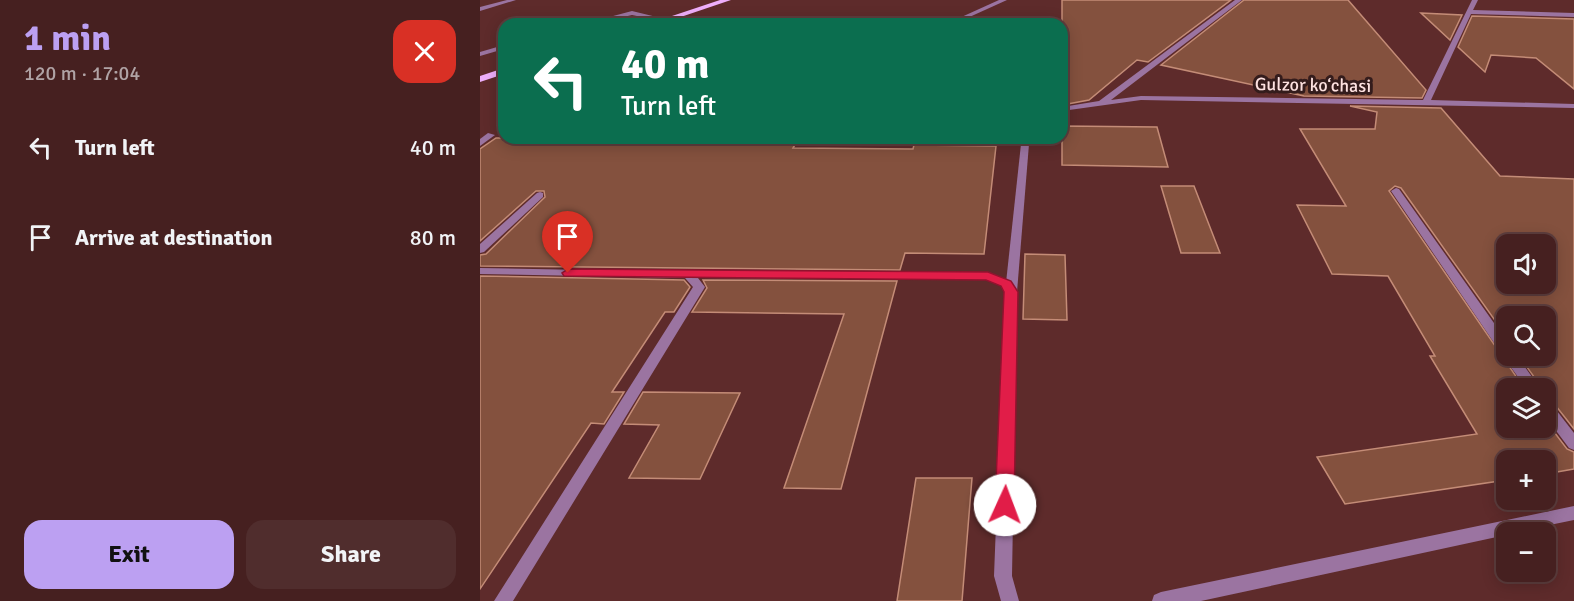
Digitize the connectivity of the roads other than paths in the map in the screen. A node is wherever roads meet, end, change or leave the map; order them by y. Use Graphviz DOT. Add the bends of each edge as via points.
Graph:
graph roads {
  1 [pos="513,0"];
  2 [pos="727,0"];
  3 [pos="1004,0"];
  4 [pos="1239,0"];
  5 [pos="1475,0"];
  6 [pos="480,9"];
  7 [pos="1470,12"];
  8 [pos="1574,15"];
  9 [pos="611,18"];
  10 [pos="656,18"];
  11 [pos="672,18"];
  12 [pos="963,18"];
  13 [pos="498,49"];
  14 [pos="480,54"];
  15 [pos="498,73"];
  16 [pos="482,78"];
  17 [pos="1426,102"];
  18 [pos="1100,104"];
  19 [pos="1574,106"];
  20 [pos="1068,108"];
  21 [pos="492,135"];
  22 [pos="480,143"];
  23 [pos="1025,144"];
  24 [pos="1396,191"];
  25 [pos="540,195"];
  26 [pos="480,250"];
  27 [pos="480,271"];
  28 [pos="688,274"];
  29 [pos="1011,292"];
  30 [pos="1496,336"];
  31 [pos="1556,420"];
  32 [pos="1574,444"];
  33 [pos="1574,513"];
  34 [pos="503,601"];
  35 [pos="1010,601"];
  36 [pos="1161,601"];
  1 -- 6 [label="street"];
  2 -- 11 [label="main road"];
  3 -- 12 [label="street"];
  4 -- 18 [label="street, Gulzor koʻchasi"];
  5 -- 7 [label="street"];
  7 -- 8 [label="street"];
  7 -- 17 [label="street"];
  9 -- 10 [label="street" via="632,13"];
  13 -- 14 [label="street"];
  15 -- 16 [label="main road"];
  17 -- 18 [label="street, Gulzor koʻchasi" via="1141,98"];
  17 -- 19 [label="street, Gulzor koʻchasi"];
  18 -- 20 [label="street, Gulzor koʻchasi"];
  21 -- 22 [label="street"];
  23 -- 29 [label="street"];
  24 -- 30 [label="street"];
  25 -- 26 [label="street"];
  27 -- 28 [label="street"];
  28 -- 29 [label="street" via="988,276 1006,284"];
  28 -- 34 [label="street" via="699,287"];
  29 -- 35 [label="street" via="1003,576"];
  31 -- 32 [label="street"];
  33 -- 36 [label="street"];
}
